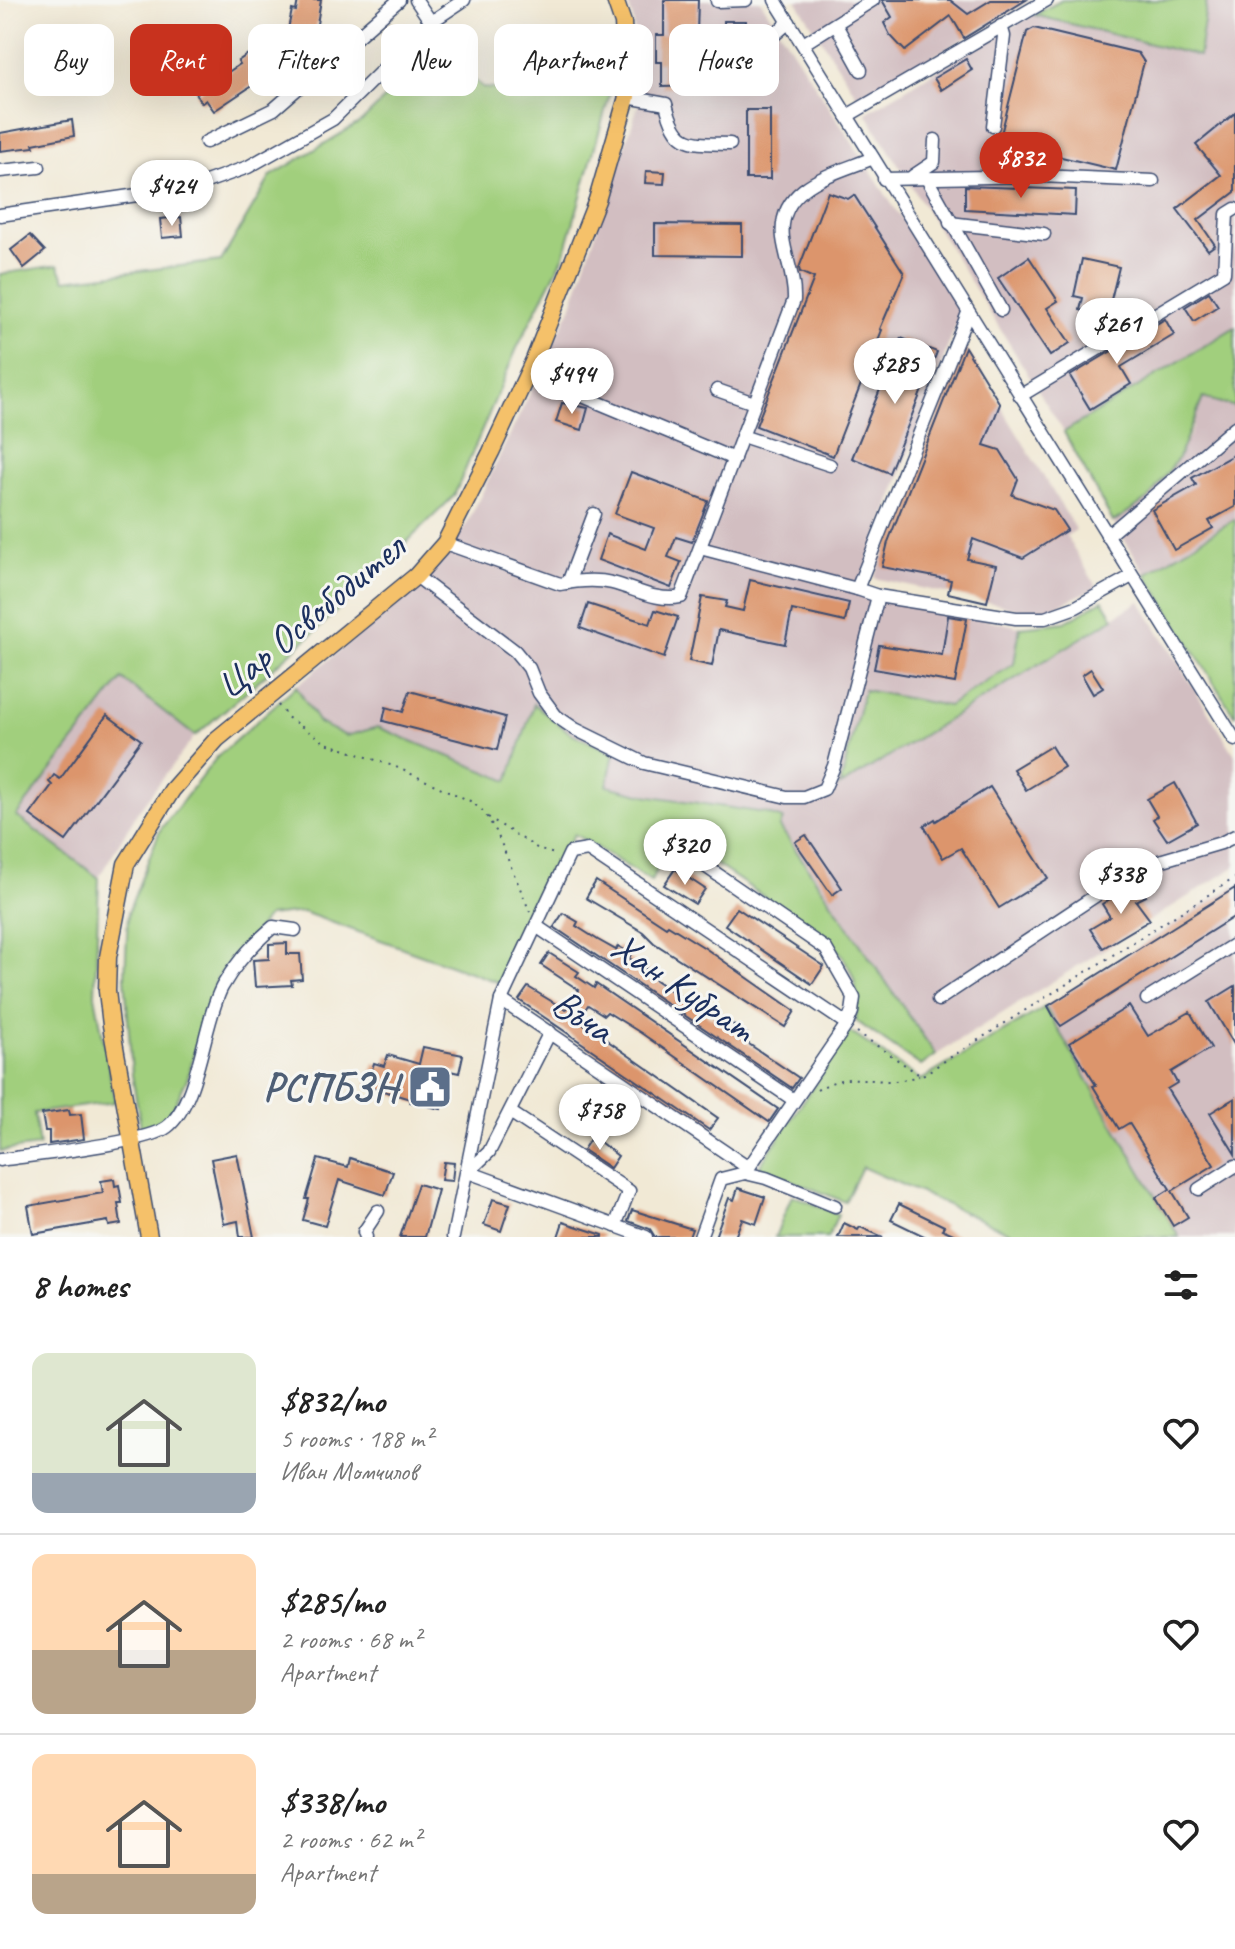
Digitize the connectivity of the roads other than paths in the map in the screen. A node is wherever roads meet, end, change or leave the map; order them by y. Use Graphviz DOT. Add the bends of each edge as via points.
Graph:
graph roads {
  1 [pos="399,0"];
  2 [pos="416,0"];
  3 [pos="464,0"];
  4 [pos="615,0"];
  5 [pos="746,0"];
  6 [pos="775,0"];
  7 [pos="873,0"];
  8 [pos="1047,0"];
  9 [pos="717,1"];
  10 [pos="431,22"];
  11 [pos="789,22"];
  12 [pos="836,25"];
  13 [pos="1001,26"];
  14 [pos="365,30"];
  15 [pos="779,31"];
  16 [pos="803,44"];
  17 [pos="861,70"];
  18 [pos="289,96"];
  19 [pos="627,97"];
  20 [pos="847,116"];
  21 [pos="993,126"];
  22 [pos="935,140"];
  23 [pos="206,142"];
  24 [pos="730,144"];
  25 [pos="873,158"];
  26 [pos="39,167"];
  27 [pos="0,171"];
  28 [pos="910,177"];
  29 [pos="926,177"];
  30 [pos="884,179"];
  31 [pos="1153,181"];
  32 [pos="1235,209"];
  33 [pos="0,215"];
  34 [pos="950,223"];
  35 [pos="1044,234"];
  36 [pos="1001,310"];
  37 [pos="968,313"];
  38 [pos="534,360"];
  39 [pos="717,390"];
  40 [pos="1020,396"];
  41 [pos="754,403"];
  42 [pos="1235,427"];
  43 [pos="742,436"];
  44 [pos="734,459"];
  45 [pos="830,465"];
  46 [pos="594,514"];
  47 [pos="1107,536"];
  48 [pos="445,543"];
  49 [pos="700,548"];
  50 [pos="416,576"];
  51 [pos="1132,576"];
  52 [pos="568,583"];
  53 [pos="857,589"];
  54 [pos="878,596"];
  55 [pos="1235,740"];
  56 [pos="1235,836"];
  57 [pos="676,846"];
  58 [pos="536,926"];
  59 [pos="295,930"];
  60 [pos="1235,944"];
  61 [pos="1147,999"];
  62 [pos="501,1000"];
  63 [pos="938,1000"];
  64 [pos="847,1024"];
  65 [pos="550,1032"];
  66 [pos="794,1100"];
  67 [pos="510,1112"];
  68 [pos="131,1140"];
  69 [pos="0,1160"];
  70 [pos="1235,1166"];
  71 [pos="746,1170"];
  72 [pos="468,1172"];
  73 [pos="1199,1189"];
  74 [pos="835,1206"];
  75 [pos="378,1211"];
  76 [pos="615,1226"];
  77 [pos="149,1237"];
  78 [pos="366,1237"];
  79 [pos="453,1237"];
  80 [pos="646,1237"];
  81 [pos="700,1237"];
  1 -- 14 [label="street"];
  2 -- 10 [label="street"];
  3 -- 10 [label="street"];
  4 -- 19 [label="main road, Цар Освободител" via="623,23"];
  5 -- 9 [label="street"];
  6 -- 11 [label="street"];
  7 -- 12 [label="street"];
  8 -- 13 [label="street"];
  10 -- 33 [label="street" via="333,119 248,167 192,187"];
  11 -- 15 [label="street"];
  11 -- 16 [label="street"];
  12 -- 16 [label="street"];
  12 -- 17 [label="street"];
  13 -- 20 [label="street"];
  13 -- 21 [label="street"];
  16 -- 20 [label="street"];
  18 -- 23 [label="street"];
  19 -- 24 [label="street" via="666,104 677,134 688,142"];
  19 -- 38 [label="main road, Цар Освободител" via="597,200"];
  20 -- 25 [label="street"];
  22 -- 28 [label="street" via="934,162"];
  25 -- 30 [label="street"];
  25 -- 41 [label="street" via="806,186 789,204 783,236 794,300"];
  26 -- 27 [label="street"];
  28 -- 29 [label="street"];
  28 -- 30 [label="street"];
  29 -- 31 [label="street"];
  29 -- 34 [label="street"];
  30 -- 37 [label="street"];
  32 -- 40 [label="street" via="1227,214 1224,273"];
  34 -- 35 [label="street"];
  34 -- 36 [label="street"];
  37 -- 40 [label="street"];
  37 -- 53 [label="street"];
  38 -- 44 [label="street" via="561,387"];
  38 -- 48 [label="main road, Цар Освободител"];
  39 -- 41 [label="street"];
  40 -- 47 [label="street"];
  41 -- 43 [label="street"];
  42 -- 47 [label="street"];
  43 -- 44 [label="street"];
  43 -- 45 [label="street"];
  44 -- 49 [label="street"];
  46 -- 52 [label="street"];
  47 -- 51 [label="street"];
  48 -- 50 [label="main road, Цар Освободител"];
  48 -- 52 [label="street"];
  49 -- 52 [label="street" via="681,597 666,600 608,582"];
  49 -- 53 [label="street"];
  50 -- 54 [label="street" via="515,651 556,716 575,729 644,763 787,797 824,789"];
  50 -- 68 [label="main road, Цар Освободител" via="217,739 172,790 126,864 108,957 107,991"];
  51 -- 54 [label="street" via="1045,618"];
  51 -- 55 [label="street"];
  53 -- 54 [label="street"];
  56 -- 63 [label="street" via="1139,867"];
  57 -- 64 [label="street" via="826,949 854,998"];
  58 -- 62 [label="street"];
  58 -- 64 [label="street" via="570,853 588,850"];
  58 -- 66 [label="street, Хан Кубрат"];
  59 -- 68 [label="street" via="273,927 253,944 222,987 177,1114 166,1128"];
  60 -- 61 [label="street"];
  62 -- 65 [label="street, Въча"];
  62 -- 72 [label="street"];
  64 -- 66 [label="street"];
  65 -- 67 [label="street"];
  65 -- 71 [label="street, Въча"];
  66 -- 71 [label="street"];
  67 -- 72 [label="street" via="489,1152"];
  67 -- 76 [label="street" via="629,1191"];
  68 -- 69 [label="street"];
  68 -- 77 [label="main road, Цар Освободител"];
  70 -- 73 [label="street"];
  71 -- 74 [label="street, Въча"];
  71 -- 81 [label="street" via="721,1179"];
  72 -- 76 [label="street"];
  72 -- 79 [label="street"];
  75 -- 78 [label="street"];
  76 -- 80 [label="street"];
}
